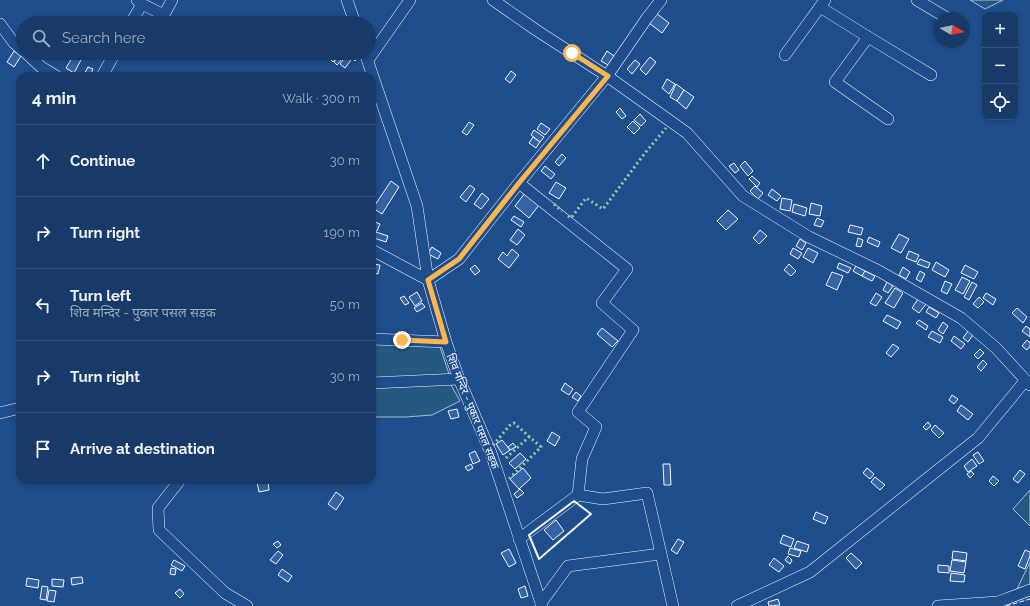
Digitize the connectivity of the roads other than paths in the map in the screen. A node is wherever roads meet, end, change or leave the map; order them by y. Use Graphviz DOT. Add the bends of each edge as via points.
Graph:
graph roads {
  1 [pos="172,0"];
  2 [pos="347,0"];
  3 [pos="410,0"];
  4 [pos="493,0"];
  5 [pos="661,0"];
  6 [pos="916,0"];
  7 [pos="140,2"];
  8 [pos="822,3"];
  9 [pos="937,12"];
  10 [pos="134,16"];
  11 [pos="353,16"];
  12 [pos="0,24"];
  13 [pos="868,37"];
  14 [pos="376,43"];
  15 [pos="16,45"];
  16 [pos="785,55"];
  17 [pos="34,60"];
  18 [pos="111,60"];
  19 [pos="367,60"];
  20 [pos="49,72"];
  21 [pos="104,72"];
  22 [pos="371,72"];
  23 [pos="931,75"];
  24 [pos="608,76"];
  25 [pos="376,85"];
  26 [pos="888,119"];
  27 [pos="519,183"];
  28 [pos="376,252"];
  29 [pos="428,280"];
  30 [pos="376,339"];
  31 [pos="446,342"];
  32 [pos="459,379"];
  33 [pos="376,383"];
  34 [pos="1027,383"];
  35 [pos="16,409"];
  36 [pos="0,413"];
  37 [pos="177,484"];
  38 [pos="578,495"];
  39 [pos="519,539"];
  40 [pos="660,554"];
  41 [pos="1030,590"];
  42 [pos="541,604"];
  43 [pos="246,606"];
  44 [pos="673,606"];
  45 [pos="737,606"];
  46 [pos="938,606"];
  1 -- 7 [label="street" via="164,15"];
  2 -- 11 [label="street"];
  3 -- 14 [label="street"];
  4 -- 24 [label="street"];
  5 -- 24 [label="street"];
  6 -- 9 [label="street"];
  7 -- 10 [label="street"];
  8 -- 13 [label="street"];
  8 -- 16 [label="street"];
  12 -- 15 [label="street"];
  13 -- 23 [label="street"];
  13 -- 26 [label="street" via="835,82"];
  17 -- 20 [label="street"];
  18 -- 21 [label="street"];
  19 -- 22 [label="street, शिव मन्दिर - पुकार पसल सडक"];
  24 -- 27 [label="street"];
  24 -- 34 [label="street" via="687,133 743,196 809,237 879,270 961,318 996,348"];
  25 -- 29 [label="street, शिव मन्दिर - पुकार पसल सडक" via="417,206"];
  27 -- 29 [label="street" via="459,259"];
  27 -- 38 [label="street" via="627,269 602,303 633,330 578,412 596,427 582,460"];
  28 -- 29 [label="street"];
  29 -- 31 [label="street, शिव मन्दिर - पुकार पसल सडक"];
  30 -- 31 [label="street"];
  31 -- 32 [label="street, शिव मन्दिर - पुकार पसल सडक"];
  32 -- 33 [label="street"];
  32 -- 39 [label="street, शिव मन्दिर - पुकार पसल सडक" via="491,453"];
  34 -- 45 [label="street" via="978,438 810,572"];
  35 -- 36 [label="street"];
  37 -- 43 [label="street" via="158,508 159,530 225,593"];
  38 -- 39 [label="street"];
  38 -- 40 [label="street" via="603,499 647,493"];
  39 -- 42 [label="street, शिव मन्दिर - पुकार पसल सडक"];
  40 -- 42 [label="street" via="568,566"];
  40 -- 44 [label="street"];
  41 -- 46 [label="street" via="998,602"];
}
